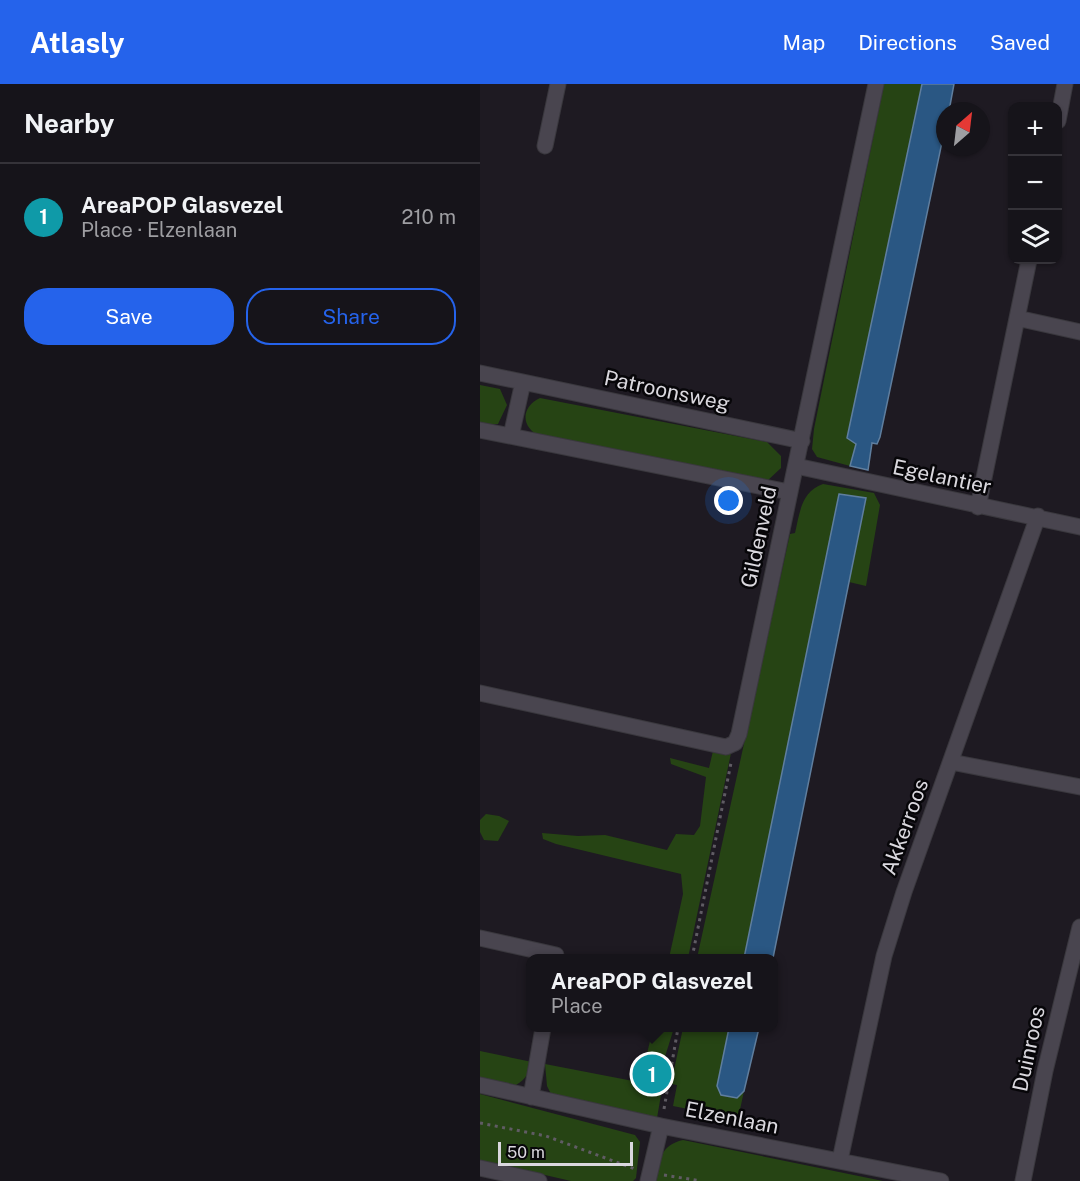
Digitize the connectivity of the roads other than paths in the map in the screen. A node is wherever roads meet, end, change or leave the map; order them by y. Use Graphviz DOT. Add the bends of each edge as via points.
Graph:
graph roads {
  1 [pos="558,84"];
  2 [pos="876,84"];
  3 [pos="1065,84"];
  4 [pos="1062,102"];
  5 [pos="545,146"];
  6 [pos="1028,264"];
  7 [pos="1017,318"];
  8 [pos="1080,332"];
  9 [pos="480,373"];
  10 [pos="523,382"];
  11 [pos="480,430"];
  12 [pos="511,436"];
  13 [pos="802,441"];
  14 [pos="796,466"];
  15 [pos="789,492"];
  16 [pos="978,507"];
  17 [pos="1038,516"];
  18 [pos="1080,527"];
  19 [pos="480,693"];
  20 [pos="951,762"];
  21 [pos="1080,787"];
  22 [pos="1080,927"];
  23 [pos="480,938"];
  24 [pos="552,954"];
  25 [pos="542,1032"];
  26 [pos="480,1085"];
  27 [pos="531,1097"];
  28 [pos="662,1126"];
  29 [pos="840,1160"];
  30 [pos="480,1168"];
  31 [pos="649,1176"];
  32 [pos="539,1181"];
  33 [pos="941,1181"];
  34 [pos="1023,1181"];
  1 -- 5 [label="street"];
  2 -- 13 [label="street, Gildenveld"];
  3 -- 4 [label="street"];
  6 -- 7 [label="street"];
  7 -- 8 [label="street"];
  7 -- 16 [label="street"];
  9 -- 10 [label="street, Patroonsweg"];
  10 -- 12 [label="street"];
  10 -- 13 [label="street, Patroonsweg"];
  11 -- 12 [label="street"];
  12 -- 15 [label="street"];
  13 -- 14 [label="street, Gildenveld"];
  14 -- 15 [label="street, Gildenveld"];
  14 -- 16 [label="street, Egelantier"];
  15 -- 19 [label="street, Gildenveld" via="735,743 726,747"];
  16 -- 17 [label="street, Egelantier"];
  17 -- 18 [label="street, Egelantier"];
  17 -- 20 [label="street, Akkerroos"];
  20 -- 21 [label="street"];
  20 -- 29 [label="street, Akkerroos" via="884,956"];
  22 -- 34 [label="street, Duinroos"];
  23 -- 24 [label="street"];
  25 -- 27 [label="street"];
  26 -- 27 [label="street, Elzenlaan"];
  27 -- 28 [label="street, Elzenlaan"];
  28 -- 29 [label="street, Elzenlaan"];
  28 -- 31 [label="street"];
  29 -- 33 [label="street, Elzenlaan"];
  30 -- 32 [label="street"];
}
